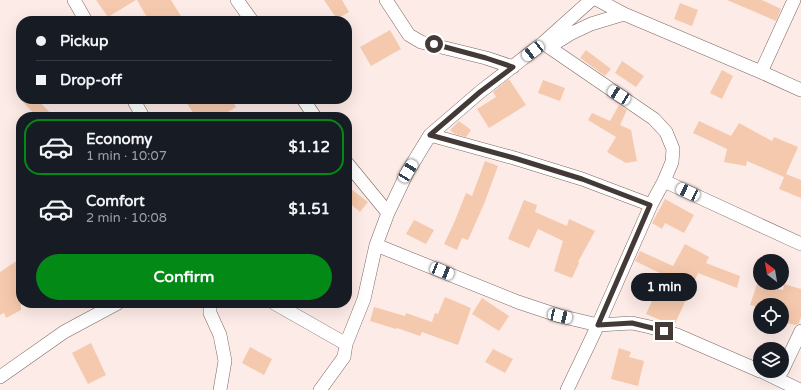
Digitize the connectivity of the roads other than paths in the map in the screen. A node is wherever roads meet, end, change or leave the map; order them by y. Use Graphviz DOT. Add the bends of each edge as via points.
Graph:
graph roads {
  1 [pos="74,0"];
  2 [pos="237,0"];
  3 [pos="386,0"];
  4 [pos="591,0"];
  5 [pos="598,0"];
  6 [pos="794,0"];
  7 [pos="624,14"];
  8 [pos="83,16"];
  9 [pos="248,16"];
  10 [pos="546,45"];
  11 [pos="513,67"];
  12 [pos="761,72"];
  13 [pos="801,90"];
  14 [pos="430,135"];
  15 [pos="352,169"];
  16 [pos="664,181"];
  17 [pos="650,205"];
  18 [pos="388,213"];
  19 [pos="801,244"];
  20 [pos="376,245"];
  21 [pos="109,308"];
  22 [pos="210,308"];
  23 [pos="283,308"];
  24 [pos="598,325"];
  25 [pos="801,331"];
  26 [pos="346,344"];
  27 [pos="789,357"];
  28 [pos="753,368"];
  29 [pos="0,376"];
  30 [pos="779,378"];
  31 [pos="220,390"];
  32 [pos="320,390"];
  33 [pos="567,390"];
  34 [pos="800,390"];
  1 -- 8 [label="street"];
  2 -- 9 [label="street"];
  3 -- 11 [label="street" via="408,35 421,42"];
  4 -- 10 [label="street"];
  5 -- 7 [label="street"];
  6 -- 12 [label="street"];
  7 -- 10 [label="street" via="591,24"];
  7 -- 12 [label="street"];
  10 -- 11 [label="street"];
  10 -- 16 [label="street" via="654,119 666,132 673,148 672,162"];
  11 -- 14 [label="street"];
  12 -- 13 [label="street"];
  14 -- 17 [label="street" via="582,179"];
  14 -- 18 [label="street" via="408,171"];
  15 -- 18 [label="street"];
  16 -- 17 [label="street"];
  16 -- 19 [label="street"];
  17 -- 24 [label="street"];
  18 -- 20 [label="street"];
  20 -- 24 [label="street" via="518,302"];
  20 -- 26 [label="street" via="364,299"];
  21 -- 29 [label="street" via="64,332"];
  22 -- 31 [label="street" via="220,335 225,361"];
  23 -- 26 [label="street"];
  24 -- 28 [label="street" via="632,323 650,327 677,335"];
  24 -- 33 [label="street"];
  25 -- 27 [label="street"];
  26 -- 32 [label="street" via="344,357"];
  30 -- 34 [label="street"];
}
